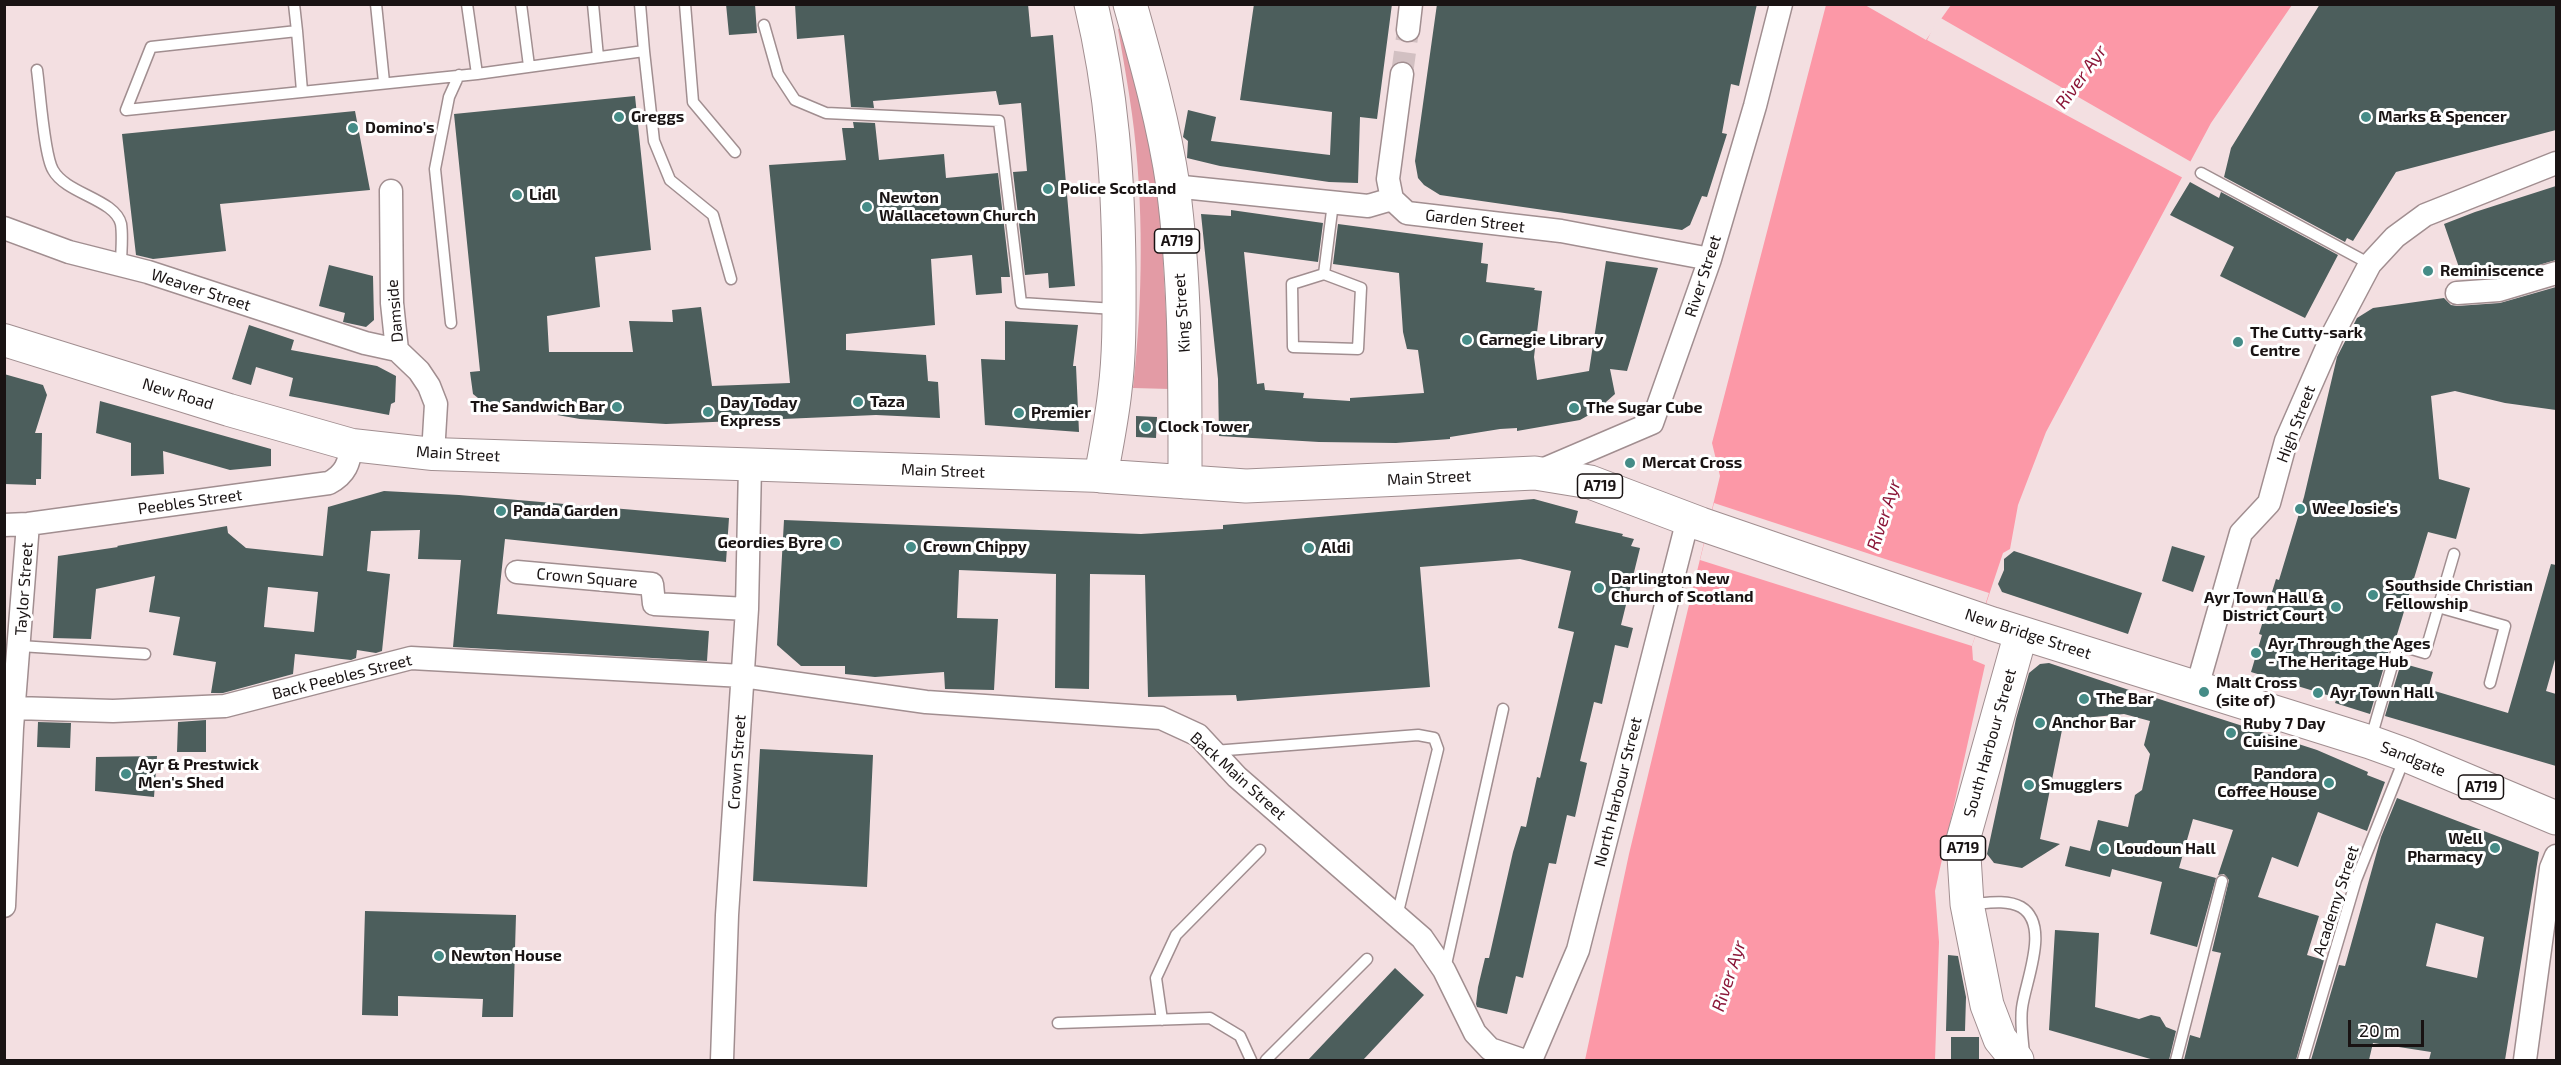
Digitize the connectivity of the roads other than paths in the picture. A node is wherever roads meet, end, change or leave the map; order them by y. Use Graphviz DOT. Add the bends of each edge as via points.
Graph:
graph roads {
  1 [pos="294,4"];
  2 [pos="376,4"];
  3 [pos="466,4"];
  4 [pos="521,4"];
  5 [pos="593,4"];
  6 [pos="640,4"];
  7 [pos="686,4"];
  8 [pos="1090,4"];
  9 [pos="1130,4"];
  10 [pos="1411,4"];
  11 [pos="1781,4"];
  12 [pos="764,25"];
  13 [pos="1408,30"];
  14 [pos="297,31"];
  15 [pos="644,51"];
  16 [pos="598,57"];
  17 [pos="529,66"];
  18 [pos="37,70"];
  19 [pos="477,74"];
  20 [pos="1402,74"];
  21 [pos="459,75"];
  22 [pos="384,82"];
  23 [pos="302,91"];
  24 [pos="735,152"];
  25 [pos="2556,163"];
  26 [pos="2201,173"];
  27 [pos="1173,186"];
  28 [pos="391,191"];
  29 [pos="1392,199"];
  30 [pos="1333,203"];
  31 [pos="4,228"];
  32 [pos="1710,260"];
  33 [pos="2370,264"];
  34 [pos="121,265"];
  35 [pos="2556,273"];
  36 [pos="1324,274"];
  37 [pos="731,279"];
  38 [pos="2457,293"];
  39 [pos="1119,310"];
  40 [pos="451,323"];
  41 [pos="4,340"];
  42 [pos="397,350"];
  43 [pos="352,445"];
  44 [pos="433,454"];
  45 [pos="750,465"];
  46 [pos="1535,473"];
  47 [pos="1101,476"];
  48 [pos="1185,482"];
  49 [pos="1695,521"];
  50 [pos="28,524"];
  51 [pos="4,525"];
  52 [pos="2454,554"];
  53 [pos="517,573"];
  54 [pos="2438,607"];
  55 [pos="747,609"];
  56 [pos="2007,628"];
  57 [pos="20,646"];
  58 [pos="145,654"];
  59 [pos="743,676"];
  60 [pos="2490,683"];
  61 [pos="2197,687"];
  62 [pos="1503,709"];
  63 [pos="11,721"];
  64 [pos="2370,742"];
  65 [pos="1211,752"];
  66 [pos="2406,754"];
  67 [pos="2556,818"];
  68 [pos="1260,850"];
  69 [pos="2556,856"];
  70 [pos="2222,881"];
  71 [pos="1967,904"];
  72 [pos="4,906"];
  73 [pos="1397,916"];
  74 [pos="1367,959"];
  75 [pos="1444,970"];
  76 [pos="1162,1020"];
  77 [pos="1058,1023"];
  78 [pos="722,1060"];
  79 [pos="1251,1060"];
  80 [pos="1266,1060"];
  81 [pos="1522,1060"];
  82 [pos="1531,1060"];
  83 [pos="2017,1060"];
  84 [pos="2025,1060"];
  85 [pos="2176,1060"];
  86 [pos="2302,1060"];
  87 [pos="2525,1060"];
  1 -- 14 [label="lane"];
  2 -- 22 [label="lane"];
  3 -- 19 [label="lane"];
  4 -- 17 [label="lane"];
  5 -- 16 [label="lane"];
  6 -- 15 [label="lane"];
  7 -- 24 [label="lane" via="693,102"];
  8 -- 39 [label="main road" via="1113,118"];
  9 -- 27 [label="main road, King Street / A719" via="1157,103"];
  10 -- 13 [label="street"];
  11 -- 32 [label="street, River Street"];
  12 -- 39 [label="lane" via="778,74 795,100 826,113 999,121 1021,303"];
  14 -- 23 [label="lane"];
  14 -- 23 [label="lane" via="152,47 126,110"];
  15 -- 16 [label="lane"];
  15 -- 37 [label="lane" via="654,141 670,180 713,215"];
  16 -- 17 [label="lane"];
  17 -- 19 [label="lane"];
  18 -- 34 [label="lane" via="54,171 67,185 108,207 118,217"];
  19 -- 21 [label="lane"];
  20 -- 29 [label="street" via="1388,179"];
  21 -- 22 [label="lane"];
  21 -- 40 [label="lane" via="449,97 435,169"];
  22 -- 23 [label="lane"];
  25 -- 33 [label="street, High Street" via="2425,215 2395,237"];
  26 -- 33 [label="lane"];
  27 -- 30 [label="street"];
  27 -- 48 [label="main road, King Street / A719" via="1186,343"];
  28 -- 42 [label="street, Damside" via="392,303"];
  29 -- 30 [label="street" via="1368,206"];
  29 -- 32 [label="street, Garden Street" via="1407,213 1561,231"];
  30 -- 36 [label="lane"];
  31 -- 34 [label="street, Weaver Street" via="69,252"];
  32 -- 46 [label="street, River Street" via="1652,423"];
  33 -- 61 [label="street, High Street" via="2332,334 2286,441 2269,504 2241,533"];
  34 -- 42 [label="street, Weaver Street"];
  35 -- 38 [label="street" via="2499,290"];
  36 -- 36 [label="lane" via="1292,284 1293,347 1358,350 1361,288"];
  39 -- 47 [label="main road" via="1115,389"];
  41 -- 43 [label="street, New Road"];
  42 -- 44 [label="street, Damside" via="419,371 436,404"];
  43 -- 44 [label="street, Main Street"];
  43 -- 50 [label="street, Peebles Street" via="342,476 329,483"];
  44 -- 45 [label="street, Main Street"];
  45 -- 47 [label="street, Main Street"];
  45 -- 55 [label="street, Crown Street"];
  46 -- 48 [label="main road, Main Street / A719" via="1246,486"];
  46 -- 49 [label="main road, A719" via="1590,482"];
  47 -- 48 [label="main road, Main Street / A719"];
  49 -- 56 [label="main road, New Bridge Street / A719"];
  49 -- 82 [label="street, North Harbour Street" via="1578,950"];
  50 -- 51 [label="street, Peebles Street"];
  50 -- 57 [label="street, Taylor Street"];
  52 -- 54 [label="lane"];
  53 -- 55 [label="street, Crown Square" via="652,584 654,604"];
  54 -- 60 [label="lane" via="2505,626"];
  54 -- 64 [label="lane" via="2425,653 2398,645"];
  55 -- 59 [label="street, Crown Street"];
  56 -- 61 [label="main road, New Bridge Street / A719"];
  56 -- 71 [label="main road, South Harbour Street / A719" via="1963,840"];
  57 -- 58 [label="lane"];
  57 -- 63 [label="street, Taylor Street"];
  59 -- 63 [label="street, Back Peebles Street" via="411,658 225,706"];
  59 -- 65 [label="street, Back Main Street" via="926,702 1161,718 1198,735"];
  59 -- 78 [label="street, Crown Street"];
  61 -- 64 [label="main road, New Bridge Street / A719"];
  62 -- 75 [label="lane"];
  63 -- 72 [label="street, Taylor Street"];
  64 -- 66 [label="main road, Sandgate / A719"];
  65 -- 73 [label="street, Back Main Street"];
  65 -- 73 [label="lane" via="1418,735 1434,738 1438,749"];
  66 -- 67 [label="main road, Sandgate / A719"];
  66 -- 86 [label="lane, Academy Street" via="2356,880"];
  68 -- 76 [label="lane" via="1176,935 1156,978"];
  69 -- 87 [label="street" via="2551,868"];
  70 -- 85 [label="lane"];
  71 -- 83 [label="main road, South Harbour Street / A719" via="1988,1005 2000,1039"];
  71 -- 84 [label="lane" via="2009,903 2023,908 2033,921 2037,936 2021,1010"];
  73 -- 75 [label="street, Back Main Street" via="1422,938"];
  74 -- 80 [label="lane"];
  75 -- 81 [label="street, Back Main Street" via="1475,1033 1490,1049"];
  76 -- 77 [label="lane"];
  76 -- 79 [label="lane" via="1210,1018 1240,1036"];
}
